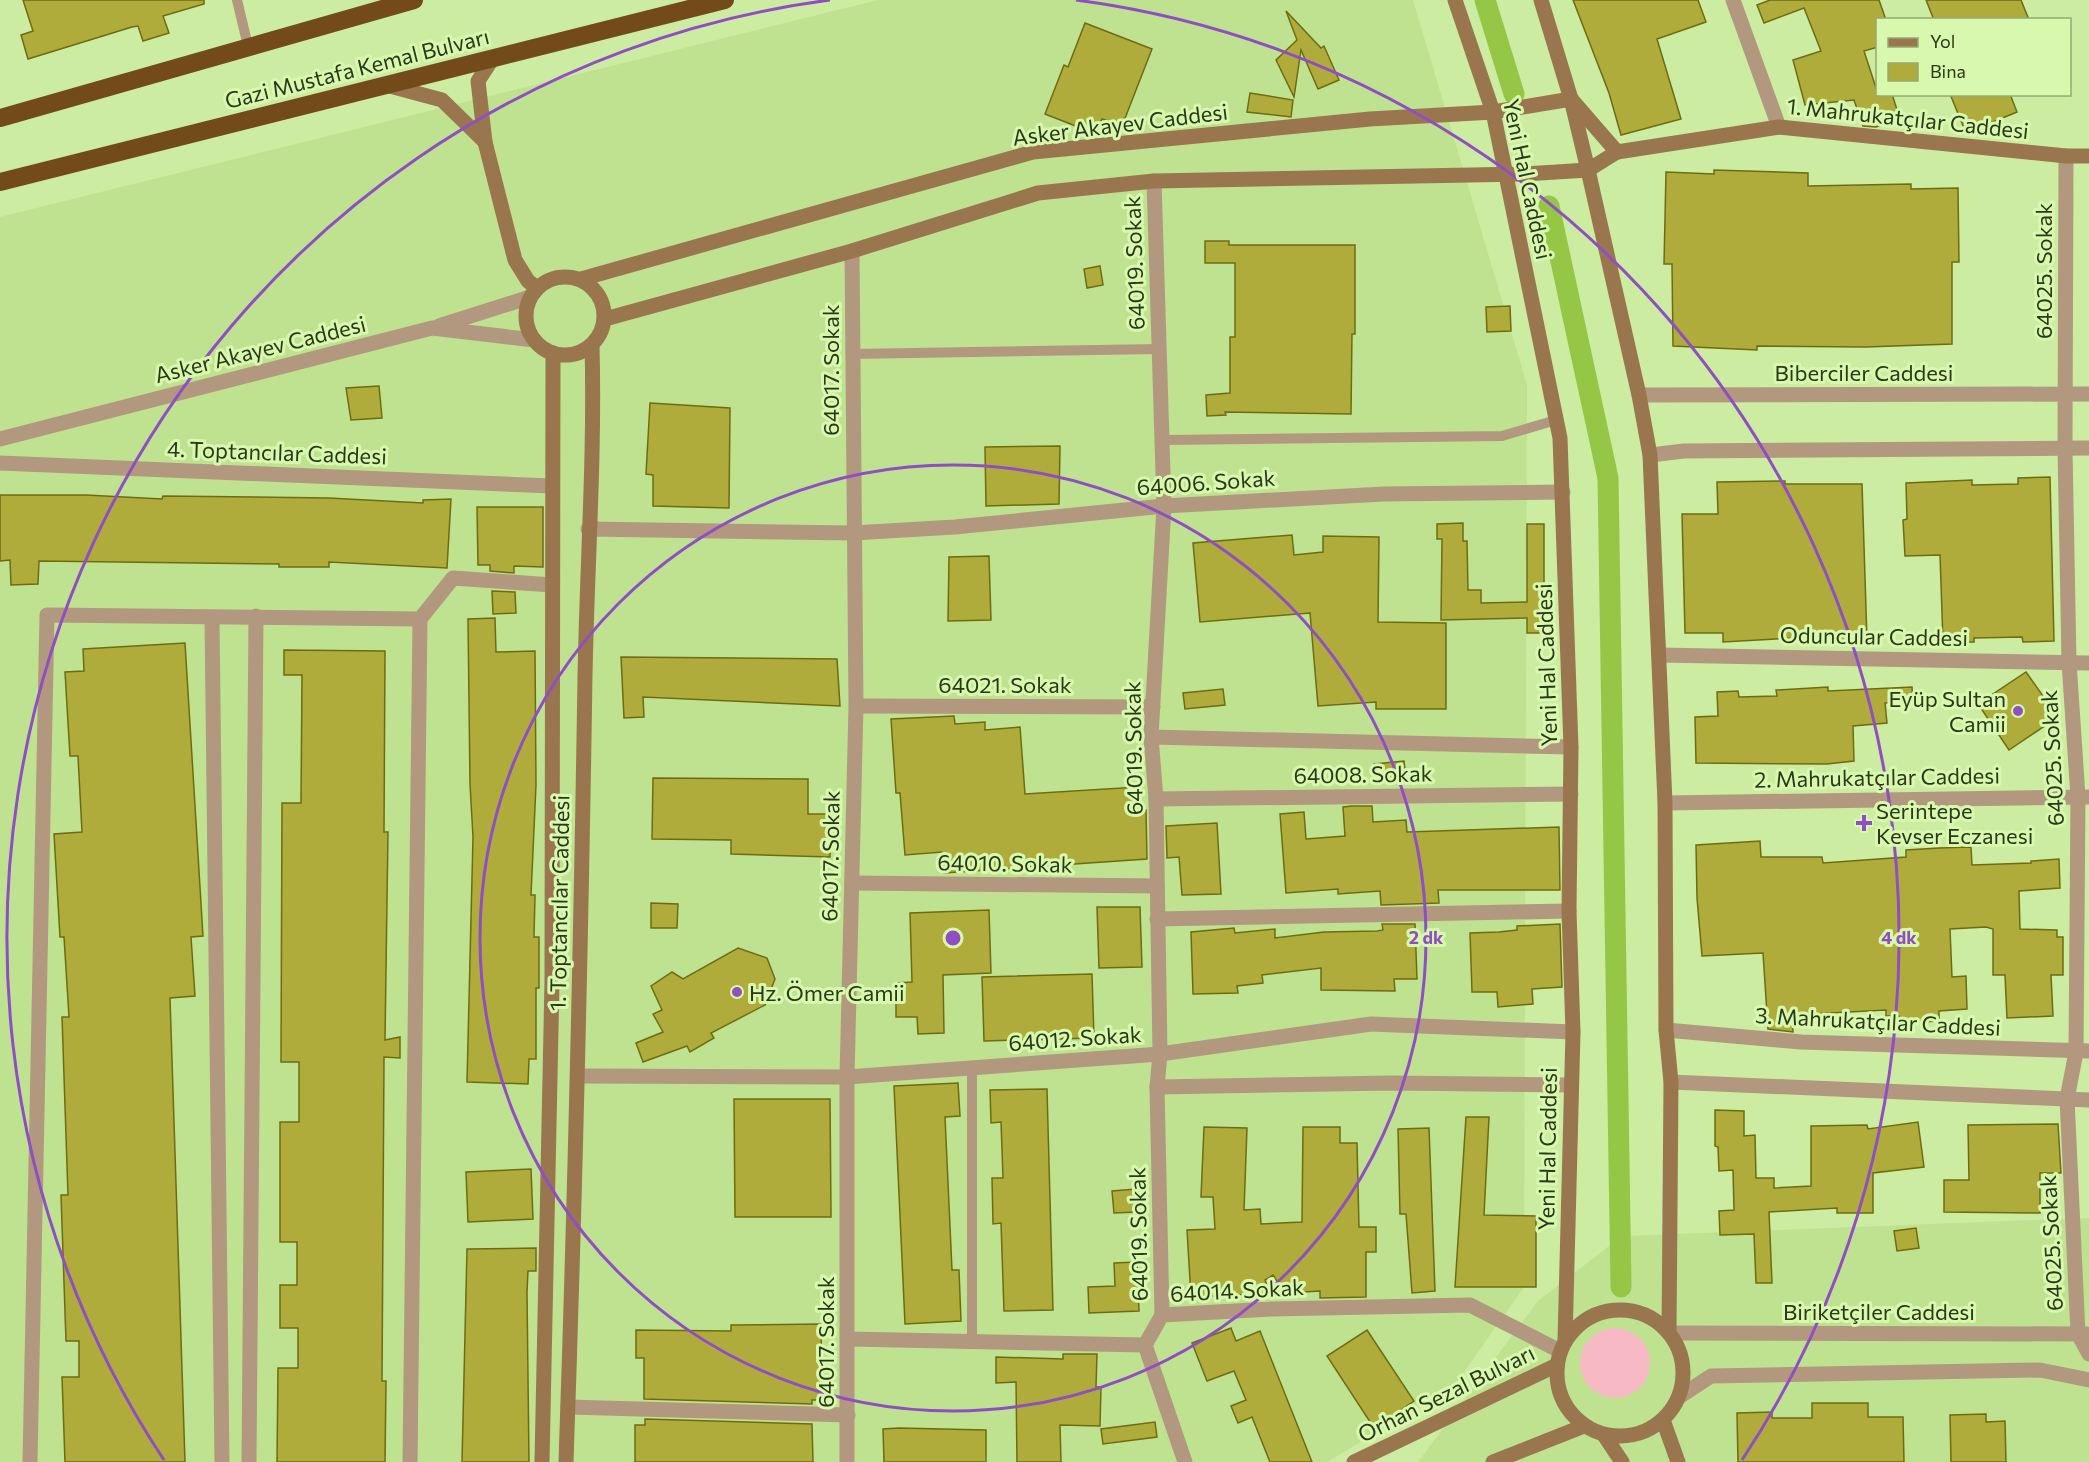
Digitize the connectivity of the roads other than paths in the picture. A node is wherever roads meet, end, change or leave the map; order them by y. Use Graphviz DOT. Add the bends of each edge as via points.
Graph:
graph roads {
  1 [pos="237,0"];
  2 [pos="414,0"];
  3 [pos="725,0"];
  4 [pos="1455,0"];
  5 [pos="1541,0"];
  6 [pos="1734,0"];
  7 [pos="248,46"];
  8 [pos="493,58"];
  9 [pos="386,85"];
  10 [pos="1571,99"];
  11 [pos="1492,112"];
  12 [pos="0,118"];
  13 [pos="1779,127"];
  14 [pos="485,142"];
  15 [pos="2089,146"];
  16 [pos="1617,152"];
  17 [pos="2066,156"];
  18 [pos="2089,156"];
  19 [pos="1588,170"];
  20 [pos="1505,173"];
  21 [pos="1154,181"];
  22 [pos="0,182"];
  23 [pos="852,251"];
  24 [pos="581,279"];
  25 [pos="534,292"];
  26 [pos="605,319"];
  27 [pos="432,328"];
  28 [pos="534,340"];
  29 [pos="592,345"];
  30 [pos="1159,349"];
  31 [pos="553,353"];
  32 [pos="852,354"];
  33 [pos="2065,394"];
  34 [pos="2089,394"];
  35 [pos="1640,396"];
  36 [pos="1556,420"];
  37 [pos="0,439"];
  38 [pos="1162,440"];
  39 [pos="2065,448"];
  40 [pos="2089,448"];
  41 [pos="1650,455"];
  42 [pos="0,463"];
  43 [pos="552,486"];
  44 [pos="1563,492"];
  45 [pos="1164,506"];
  46 [pos="588,530"];
  47 [pos="853,533"];
  48 [pos="552,585"];
  49 [pos="256,616"];
  50 [pos="212,619"];
  51 [pos="420,619"];
  52 [pos="1659,655"];
  53 [pos="2069,662"];
  54 [pos="2089,663"];
  55 [pos="856,706"];
  56 [pos="1153,707"];
  57 [pos="1151,737"];
  58 [pos="1571,747"];
  59 [pos="1571,794"];
  60 [pos="2084,797"];
  61 [pos="1156,799"];
  62 [pos="1665,803"];
  63 [pos="852,884"];
  64 [pos="1157,886"];
  65 [pos="1569,911"];
  66 [pos="1157,919"];
  67 [pos="1666,1030"];
  68 [pos="1573,1032"];
  69 [pos="2083,1052"];
  70 [pos="1160,1054"];
  71 [pos="972,1068"];
  72 [pos="579,1076"];
  73 [pos="847,1077"];
  74 [pos="1671,1082"];
  75 [pos="1571,1085"];
  76 [pos="1157,1087"];
  77 [pos="2067,1099"];
  78 [pos="2089,1100"];
  79 [pos="1162,1315"];
  80 [pos="1669,1333"];
  81 [pos="2084,1334"];
  82 [pos="849,1339"];
  83 [pos="972,1342"];
  84 [pos="1145,1345"];
  85 [pos="1560,1352"];
  86 [pos="2089,1354"];
  87 [pos="2089,1380"];
  88 [pos="1679,1397"];
  89 [pos="568,1407"];
  90 [pos="848,1415"];
  91 [pos="1663,1420"];
  92 [pos="1584,1426"];
  93 [pos="1604,1435"];
  94 [pos="1525,1455"];
  95 [pos="30,1462"];
  96 [pos="222,1462"];
  97 [pos="249,1462"];
  98 [pos="410,1462"];
  99 [pos="542,1462"];
  100 [pos="566,1462"];
  101 [pos="847,1462"];
  102 [pos="1185,1462"];
  103 [pos="1354,1462"];
  104 [pos="1493,1462"];
  105 [pos="1622,1462"];
  106 [pos="1678,1462"];
  1 -- 7 [label="lane"];
  2 -- 7 [label="highway, Gazi Mustafa Kemal Bulvarı"];
  3 -- 8 [label="highway, Gazi Mustafa Kemal Bulvarı"];
  4 -- 11 [label="street, Yeni Hal Caddesi"];
  5 -- 10 [label="street"];
  6 -- 13 [label="street"];
  7 -- 12 [label="highway, Gazi Mustafa Kemal Bulvarı"];
  8 -- 9 [label="highway, Gazi Mustafa Kemal Bulvarı"];
  8 -- 14 [label="street" via="478,81"];
  9 -- 14 [label="street" via="442,100"];
  9 -- 22 [label="highway, Gazi Mustafa Kemal Bulvarı"];
  10 -- 11 [label="street, Asker Akayev Caddesi"];
  10 -- 16 [label="street"];
  10 -- 19 [label="street"];
  11 -- 20 [label="street, Yeni Hal Caddesi"];
  11 -- 24 [label="street, Asker Akayev Caddesi" via="1370,119 1033,152"];
  13 -- 16 [label="street, 1. Mahrukatçılar Caddesi"];
  13 -- 17 [label="street, 1. Mahrukatçılar Caddesi"];
  14 -- 25 [label="street" via="515,260"];
  15 -- 17 [label="street"];
  16 -- 19 [label="street, 1. Mahrukatçılar Caddesi"];
  17 -- 18 [label="street, 1. Mahrukatçılar Caddesi"];
  17 -- 33 [label="street, 64025. Sokak"];
  19 -- 20 [label="street"];
  19 -- 35 [label="street"];
  20 -- 21 [label="street"];
  20 -- 36 [label="street, Yeni Hal Caddesi"];
  21 -- 23 [label="street" via="1038,193"];
  21 -- 30 [label="street, 64019. Sokak"];
  23 -- 26 [label="street"];
  23 -- 32 [label="street, 64017. Sokak"];
  24 -- 25 [label="street, Asker Akayev Caddesi" via="557,277"];
  24 -- 26 [label="street" via="596,291"];
  25 -- 27 [label="street"];
  25 -- 28 [label="street" via="526,319"];
  26 -- 29 [label="street"];
  27 -- 28 [label="street, Asker Akayev Caddesi"];
  27 -- 37 [label="street, Asker Akayev Caddesi"];
  28 -- 31 [label="street, Asker Akayev Caddesi"];
  29 -- 31 [label="street" via="574,354"];
  29 -- 46 [label="street, 1. Toptancılar Caddesi"];
  30 -- 32 [label="lane"];
  30 -- 38 [label="street, 64019. Sokak"];
  31 -- 43 [label="street, 1. Toptancılar Caddesi"];
  32 -- 47 [label="street, 64017. Sokak"];
  33 -- 34 [label="street, Biberciler Caddesi"];
  33 -- 35 [label="street, Biberciler Caddesi"];
  33 -- 39 [label="street, 64025. Sokak"];
  35 -- 41 [label="street"];
  36 -- 38 [label="lane" via="1502,436"];
  36 -- 44 [label="street, Yeni Hal Caddesi"];
  38 -- 45 [label="street, 64019. Sokak"];
  39 -- 40 [label="street"];
  39 -- 41 [label="street" via="1684,451"];
  39 -- 53 [label="street, 64025. Sokak"];
  41 -- 52 [label="street"];
  42 -- 43 [label="street, 4. Toptancılar Caddesi"];
  43 -- 48 [label="street, 1. Toptancılar Caddesi"];
  44 -- 45 [label="street, 64006. Sokak" via="1384,494"];
  44 -- 58 [label="street, Yeni Hal Caddesi"];
  45 -- 47 [label="street, 64006. Sokak"];
  45 -- 56 [label="street, 64019. Sokak"];
  46 -- 47 [label="street, 64006. Sokak"];
  46 -- 72 [label="street, 1. Toptancılar Caddesi"];
  47 -- 55 [label="street, 64017. Sokak"];
  48 -- 51 [label="street" via="453,578"];
  48 -- 99 [label="street, 1. Toptancılar Caddesi" via="552,981"];
  49 -- 50 [label="street"];
  49 -- 51 [label="street"];
  49 -- 97 [label="street"];
  50 -- 95 [label="street" via="47,615"];
  50 -- 96 [label="street"];
  51 -- 98 [label="street"];
  52 -- 53 [label="street, Oduncular Caddesi"];
  52 -- 62 [label="street"];
  53 -- 54 [label="street, Oduncular Caddesi"];
  53 -- 60 [label="street, 64025. Sokak"];
  55 -- 56 [label="street, 64021. Sokak"];
  55 -- 63 [label="street, 64017. Sokak"];
  56 -- 57 [label="street, 64019. Sokak"];
  57 -- 58 [label="street"];
  57 -- 61 [label="street, 64019. Sokak"];
  58 -- 59 [label="street, Yeni Hal Caddesi"];
  59 -- 61 [label="street, 64008. Sokak"];
  59 -- 65 [label="street, Yeni Hal Caddesi"];
  60 -- 62 [label="street, 2. Mahrukatçılar Caddesi"];
  60 -- 69 [label="street, 64025. Sokak"];
  61 -- 64 [label="street, 64019. Sokak"];
  62 -- 67 [label="street"];
  63 -- 64 [label="street, 64010. Sokak"];
  63 -- 73 [label="street, 64017. Sokak"];
  64 -- 66 [label="street, 64019. Sokak"];
  65 -- 66 [label="street"];
  65 -- 68 [label="street, Yeni Hal Caddesi"];
  66 -- 70 [label="street, 64019. Sokak"];
  67 -- 69 [label="street, 3. Mahrukatçılar Caddesi" via="1801,1042"];
  67 -- 74 [label="street"];
  68 -- 70 [label="street, 64012. Sokak" via="1371,1024"];
  68 -- 75 [label="street, Yeni Hal Caddesi"];
  69 -- 77 [label="street, 64025. Sokak"];
  70 -- 71 [label="street, 64012. Sokak"];
  70 -- 76 [label="street, 64019. Sokak"];
  71 -- 73 [label="street, 64012. Sokak"];
  71 -- 83 [label="lane"];
  72 -- 73 [label="street, 64012. Sokak"];
  72 -- 89 [label="street, 1. Toptancılar Caddesi"];
  73 -- 82 [label="street, 64017. Sokak"];
  74 -- 77 [label="street"];
  74 -- 80 [label="street"];
  75 -- 76 [label="street"];
  75 -- 85 [label="street, Yeni Hal Caddesi"];
  76 -- 79 [label="street, 64019. Sokak"];
  77 -- 78 [label="street"];
  77 -- 81 [label="street, 64025. Sokak"];
  79 -- 84 [label="street, 64014. Sokak"];
  79 -- 85 [label="street, 64014. Sokak" via="1470,1305"];
  80 -- 81 [label="street, Biriketçiler Caddesi"];
  80 -- 85 [label="street, Orhan Sezal Bulvarı" via="1635,1311 1615,1310 1578,1325"];
  80 -- 88 [label="street, Orhan Sezal Bulvarı" via="1682,1364"];
  81 -- 86 [label="street, 64025. Sokak"];
  82 -- 83 [label="street"];
  82 -- 90 [label="street, 64017. Sokak"];
  83 -- 84 [label="street"];
  84 -- 102 [label="street"];
  85 -- 92 [label="street, Orhan Sezal Bulvarı" via="1556,1381 1560,1396"];
  85 -- 103 [label="street, Orhan Sezal Bulvarı"];
  87 -- 88 [label="street" via="2040,1370 1711,1376"];
  88 -- 91 [label="street, Orhan Sezal Bulvarı"];
  89 -- 90 [label="street"];
  89 -- 100 [label="street, 1. Toptancılar Caddesi"];
  90 -- 101 [label="street, 64017. Sokak"];
  91 -- 93 [label="street, Orhan Sezal Bulvarı" via="1645,1432 1625,1437"];
  91 -- 106 [label="street"];
  92 -- 93 [label="street, Orhan Sezal Bulvarı"];
  92 -- 94 [label="street"];
  93 -- 105 [label="street"];
  94 -- 104 [label="street"];
}
